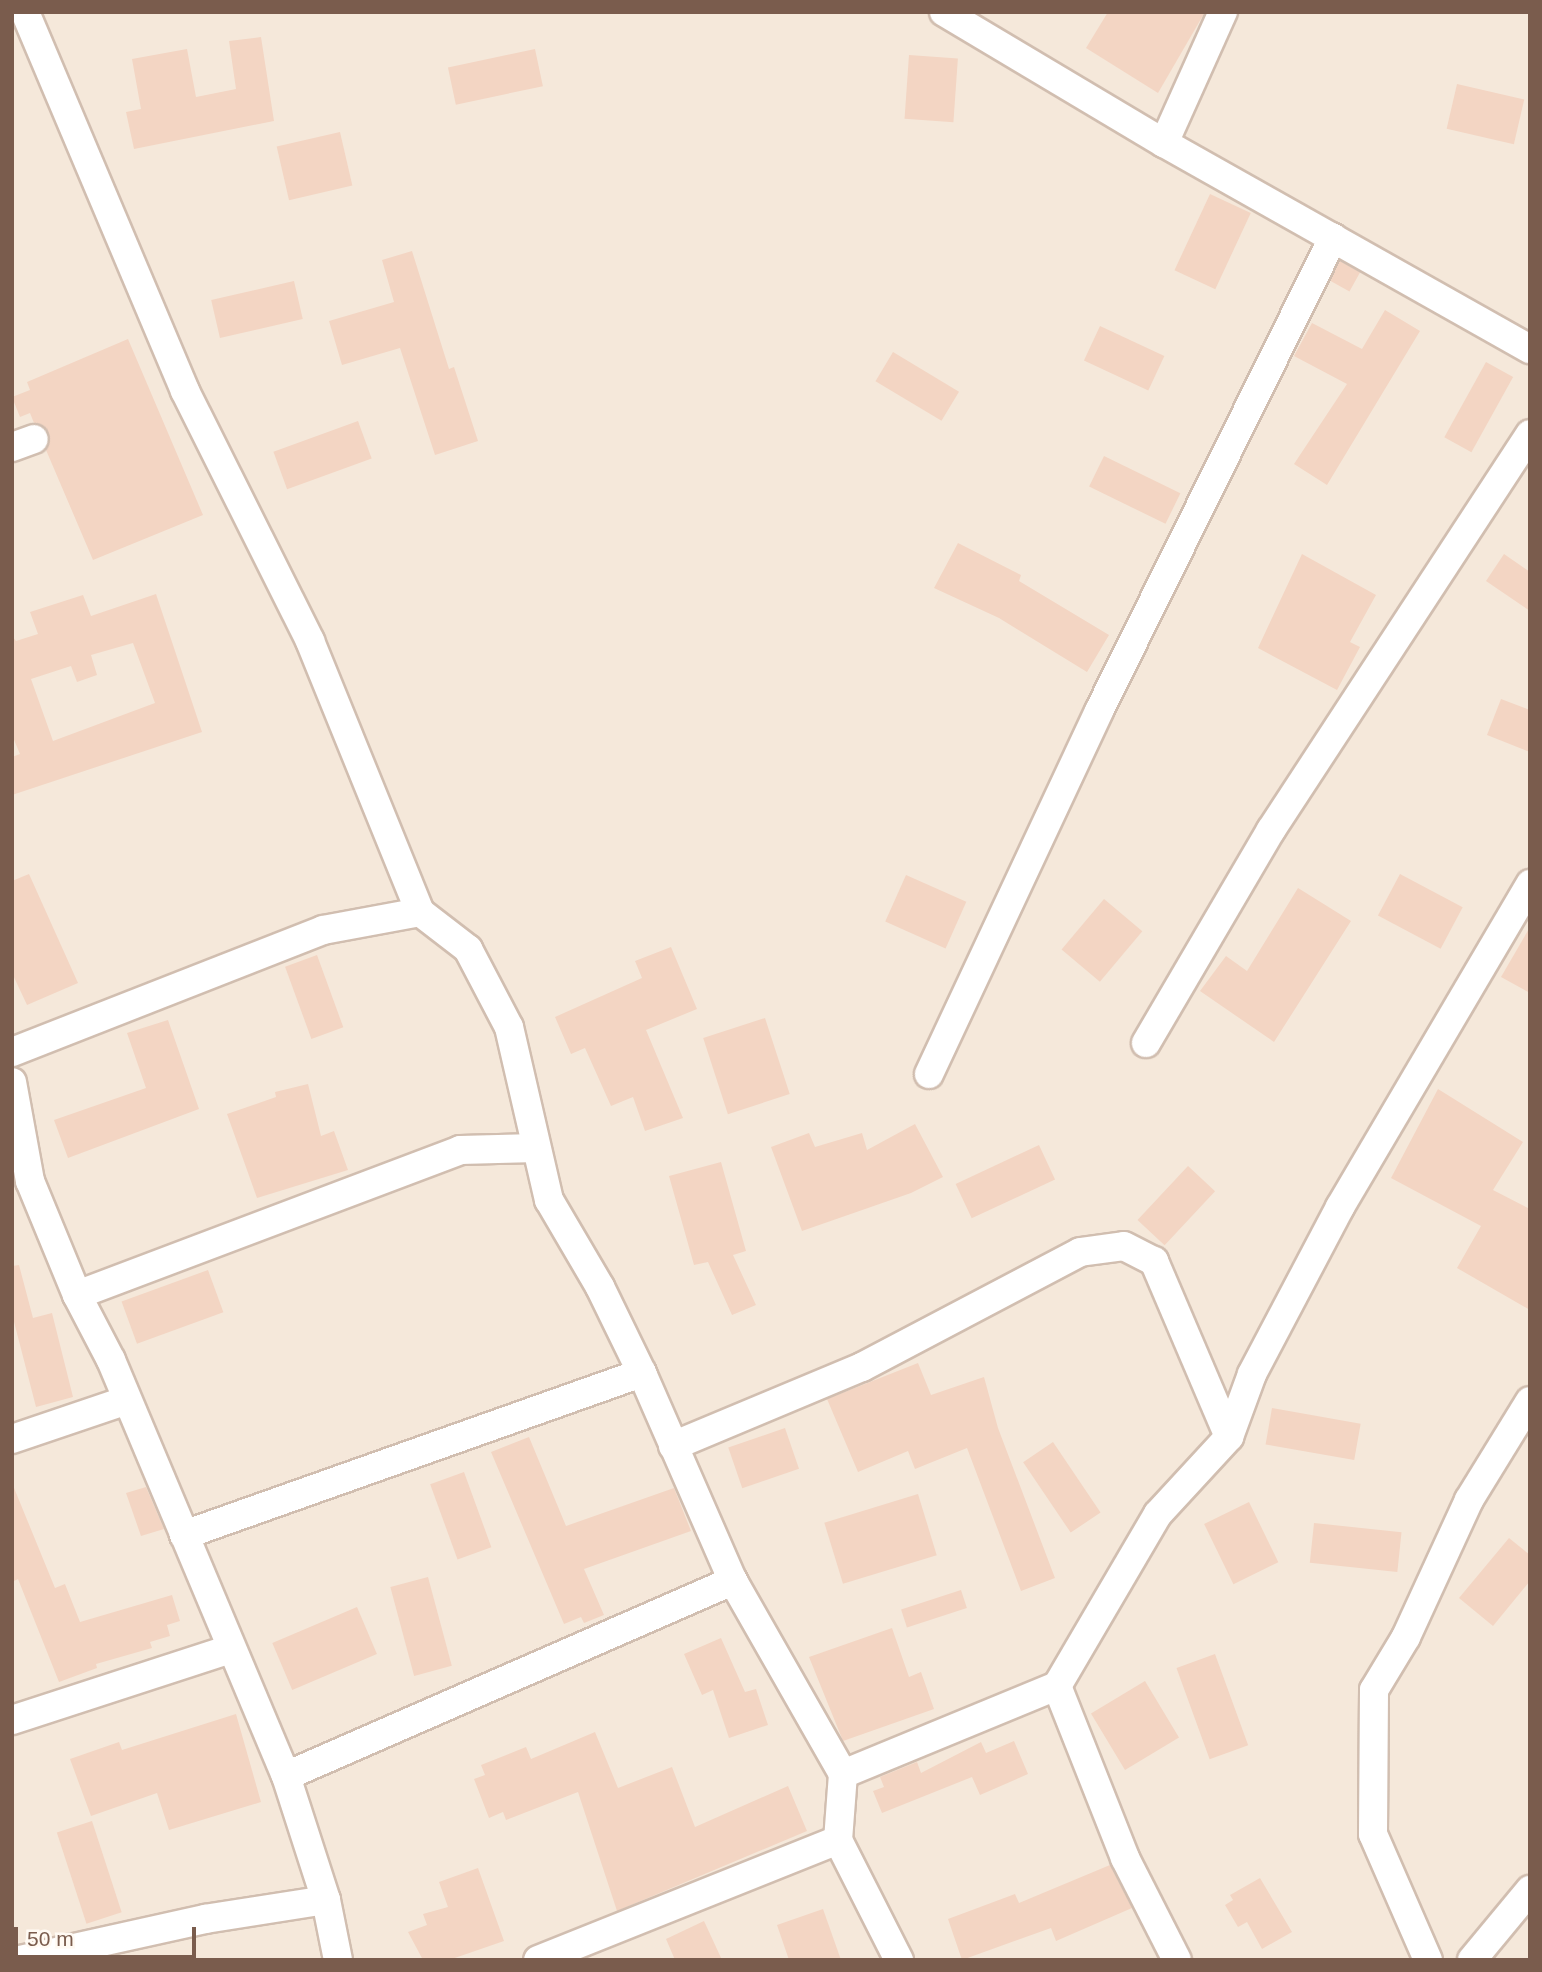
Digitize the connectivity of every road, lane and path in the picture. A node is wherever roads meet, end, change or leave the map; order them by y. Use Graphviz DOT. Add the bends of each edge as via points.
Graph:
graph roads {
  1 [pos="25,12"];
  2 [pos="944,12"];
  3 [pos="1223,12"];
  4 [pos="1164,143"];
  5 [pos="1334,238"];
  6 [pos="1530,349"];
  7 [pos="1530,434"];
  8 [pos="1530,884"];
  9 [pos="420,912"];
  10 [pos="1146,1043"];
  11 [pos="12,1052"];
  12 [pos="929,1074"];
  13 [pos="12,1082"];
  14 [pos="536,1148"];
  15 [pos="21,1184"];
  16 [pos="77,1295"];
  17 [pos="642,1373"];
  18 [pos="127,1400"];
  19 [pos="1530,1401"];
  20 [pos="1229,1437"];
  21 [pos="12,1439"];
  22 [pos="673,1446"];
  23 [pos="184,1535"];
  24 [pos="733,1581"];
  25 [pos="230,1649"];
  26 [pos="1057,1686"];
  27 [pos="12,1720"];
  28 [pos="843,1774"];
  29 [pos="286,1776"];
  30 [pos="838,1840"];
  31 [pos="1530,1890"];
  32 [pos="326,1900"];
  33 [pos="20,1960"];
  34 [pos="338,1960"];
  35 [pos="538,1960"];
  36 [pos="899,1960"];
  37 [pos="1177,1960"];
  38 [pos="1428,1960"];
  39 [pos="1472,1960"];
  1 -- 9 [label="street" via="185,391 310,641"];
  2 -- 4 [label="street"];
  3 -- 4 [label="street"];
  4 -- 5 [label="street"];
  5 -- 6 [label="street"];
  5 -- 12 [label="street" via="1099,711"];
  7 -- 10 [label="street" via="1270,830"];
  8 -- 20 [label="street" via="1340,1207 1252,1374"];
  9 -- 11 [label="street" via="323,930"];
  9 -- 14 [label="street" via="468,949 509,1027"];
  13 -- 15 [label="street"];
  14 -- 16 [label="street" via="460,1150"];
  14 -- 17 [label="street" via="550,1200"];
  15 -- 16 [label="street"];
  16 -- 18 [label="street"];
  17 -- 22 [label="street"];
  17 -- 23 [label="street"];
  18 -- 21 [label="street"];
  18 -- 23 [label="street"];
  19 -- 38 [label="street" via="1469,1500 1406,1637 1374,1690 1373,1833"];
  20 -- 22 [label="street" via="1154,1261 1124,1246 1080,1252 862,1367"];
  20 -- 26 [label="street" via="1158,1514"];
  22 -- 24 [label="street"];
  23 -- 25 [label="street"];
  24 -- 28 [label="street"];
  24 -- 29 [label="street"];
  25 -- 27 [label="street"];
  25 -- 29 [label="street"];
  26 -- 28 [label="street"];
  26 -- 37 [label="street" via="1125,1858"];
  28 -- 30 [label="street"];
  29 -- 32 [label="street"];
  30 -- 35 [label="street"];
  30 -- 36 [label="street"];
  31 -- 39 [label="street"];
  32 -- 33 [label="street" via="205,1919"];
  32 -- 34 [label="street"];
}
